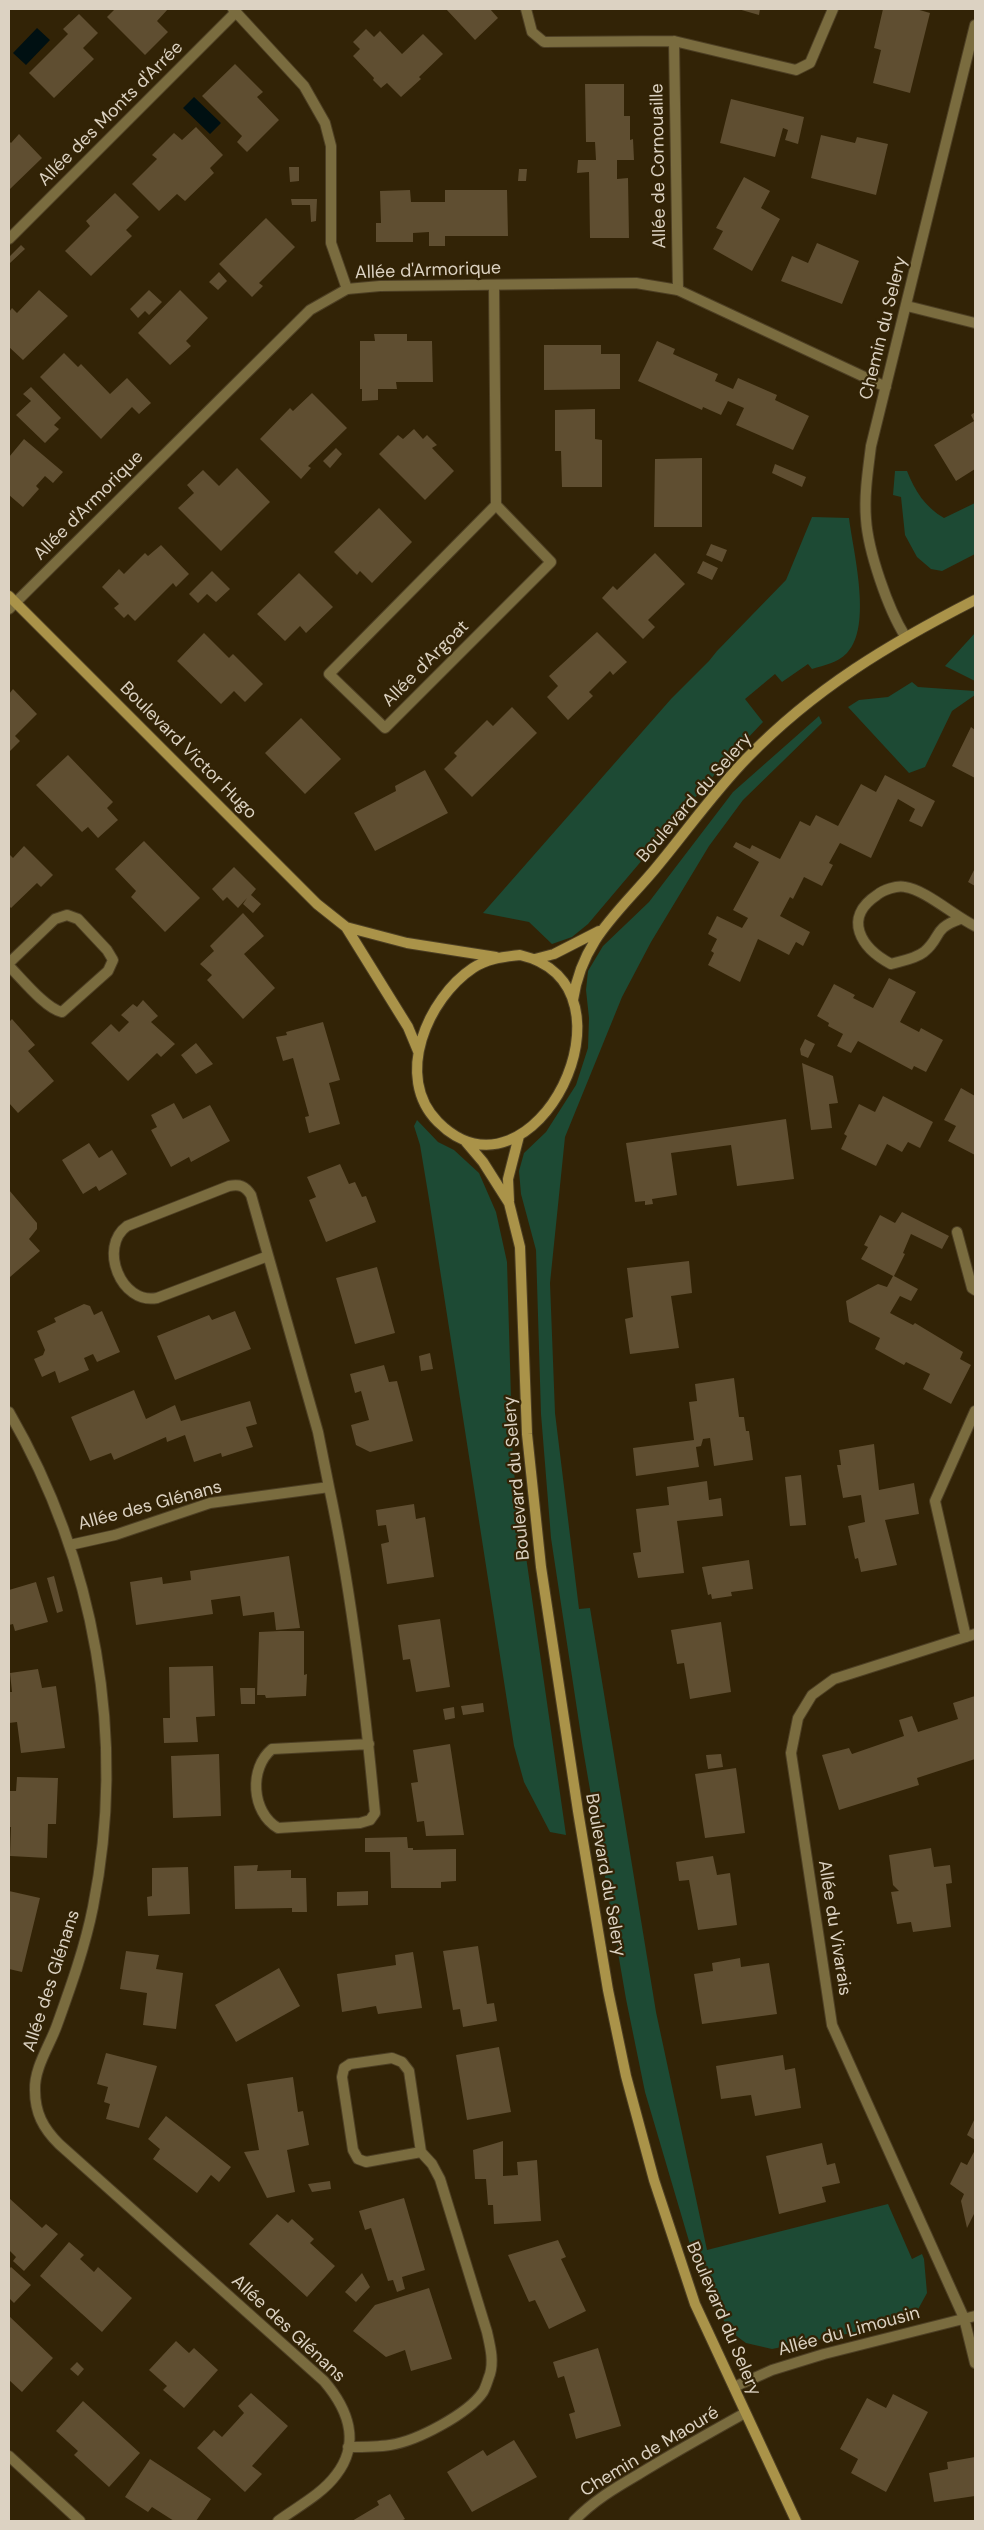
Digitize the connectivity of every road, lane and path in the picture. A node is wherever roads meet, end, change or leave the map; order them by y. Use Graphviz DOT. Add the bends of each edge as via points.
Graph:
graph roads {
  1 [pos="526,9"];
  2 [pos="833,9"];
  3 [pos="235,10"];
  4 [pos="975,25"];
  5 [pos="674,41"];
  6 [pos="9,239"];
  7 [pos="494,285"];
  8 [pos="347,289"];
  9 [pos="678,290"];
  10 [pos="906,306"];
  11 [pos="975,322"];
  12 [pos="886,388"];
  13 [pos="496,505"];
  14 [pos="975,600"];
  15 [pos="11,602"];
  16 [pos="905,636"];
  17 [pos="960,919"];
  18 [pos="975,926"];
  19 [pos="346,927"];
  20 [pos="600,931"];
  21 [pos="497,957"];
  22 [pos="535,959"];
  23 [pos="9,965"];
  24 [pos="573,1000"];
  25 [pos="418,1051"];
  26 [pos="519,1136"];
  27 [pos="466,1142"];
  28 [pos="509,1203"];
  29 [pos="957,1232"];
  30 [pos="268,1256"];
  31 [pos="975,1290"];
  32 [pos="975,1411"];
  33 [pos="9,1412"];
  34 [pos="329,1487"];
  35 [pos="70,1545"];
  36 [pos="971,1636"];
  37 [pos="369,1744"];
  38 [pos="421,2152"];
  39 [pos="975,2316"];
  40 [pos="964,2318"];
  41 [pos="975,2363"];
  42 [pos="734,2387"];
  43 [pos="745,2413"];
  44 [pos="348,2447"];
  45 [pos="9,2456"];
  46 [pos="80,2521"];
  47 [pos="278,2521"];
  48 [pos="574,2521"];
  49 [pos="796,2521"];
  1 -- 5 [label="street" via="532,32 544,42"];
  2 -- 5 [label="street" via="810,63 796,70"];
  3 -- 6 [label="street, Allée des Monts d'Arrée"];
  3 -- 8 [label="street, Allée des Monts d'Arrée" via="304,86 325,123 331,146 331,243"];
  4 -- 10 [label="street, Chemin du Selery"];
  5 -- 9 [label="street, Allée de Cornouaille"];
  7 -- 8 [label="street, Allée d'Armorique"];
  7 -- 9 [label="street, Allée d'Armorique" via="636,284"];
  7 -- 13 [label="street"];
  8 -- 15 [label="street, Allée d'Armorique" via="310,310"];
  9 -- 12 [label="street, Allée d'Armorique"];
  10 -- 11 [label="street"];
  10 -- 12 [label="street, Chemin du Selery"];
  12 -- 16 [label="street, Chemin du Selery" via="871,446 866,520 885,594"];
  13 -- 13 [label="street, Allée d'Argoat" via="328,674 385,728 551,562"];
  14 -- 16 [label="street, Boulevard du Selery"];
  15 -- 19 [label="street, Boulevard Victor Hugo" via="317,904"];
  16 -- 20 [label="street, Boulevard du Selery" via="850,671 775,730 716,793"];
  17 -- 17 [label="street" via="944,925 924,952 890,964 875,956 862,940 857,923 865,903 883,890 905,886"];
  17 -- 18 [label="street"];
  19 -- 21 [label="street, Boulevard Victor Hugo" via="407,943"];
  19 -- 25 [label="street, Boulevard Victor Hugo" via="408,1027"];
  20 -- 22 [label="street, Boulevard du Selery" via="554,954"];
  20 -- 24 [label="street, Boulevard du Selery" via="577,976"];
  21 -- 22 [label="street" via="520,955"];
  21 -- 25 [label="street" via="475,966 442,999 428,1023"];
  22 -- 24 [label="street" via="552,969 564,982"];
  23 -- 23 [label="street" via="55,919 67,915 78,919 113,960 108,971 62,1012 48,1004"];
  24 -- 26 [label="street" via="578,1031 576,1053 569,1071 550,1107"];
  25 -- 27 [label="street" via="416,1075 433,1116"];
  26 -- 27 [label="street" via="497,1144"];
  26 -- 28 [label="street, Boulevard du Selery" via="508,1180"];
  27 -- 28 [label="street, Boulevard du Selery"];
  28 -- 42 [label="street, Boulevard du Selery" via="522,1267 527,1434 541,1567 608,1990 626,2076 677,2254 699,2314"];
  29 -- 31 [label="street"];
  30 -- 30 [label="street" via="251,1195 242,1185 229,1186 127,1226 117,1235 113,1249 124,1283 133,1294 143,1299 157,1298"];
  30 -- 34 [label="street" via="318,1432"];
  32 -- 36 [label="street" via="935,1500"];
  33 -- 35 [label="street, Allée des Glénans" via="39,1469"];
  34 -- 35 [label="street, Allée des Glénans" via="210,1504 115,1535"];
  34 -- 37 [label="street"];
  35 -- 44 [label="street, Allée des Glénans" via="86,1601 102,1685 106,1742 105,1816 93,1906 84,1945 36,2075 36,2106 40,2120 46,2132 59,2144 324,2381 344,2408 350,2433"];
  36 -- 40 [label="street, Allée du Vivarais" via="834,1679 812,1696 798,1718 791,1753 832,2025"];
  37 -- 37 [label="street" via="375,1813 370,1820 278,1828 263,1814 256,1795 257,1774 263,1757 272,1749"];
  38 -- 38 [label="street" via="409,2071 402,2062 392,2058 350,2064 344,2068 342,2077 353,2150 358,2159 366,2162"];
  38 -- 44 [label="street" via="440,2179 487,2332 492,2354 490,2372 483,2392 471,2405 428,2431 392,2445"];
  39 -- 40 [label="street, Allée du Limousin"];
  40 -- 41 [label="street, Allée du Vivarais"];
  40 -- 42 [label="street, Allée du Limousin" via="824,2354 772,2370"];
  42 -- 43 [label="street, Boulevard du Selery"];
  43 -- 48 [label="street, Chemin de Maouré" via="612,2490 588,2506"];
  43 -- 49 [label="street, Boulevard du Selery"];
  44 -- 47 [label="street, Allée des Glénans" via="335,2476"];
  45 -- 46 [label="street"];
}
